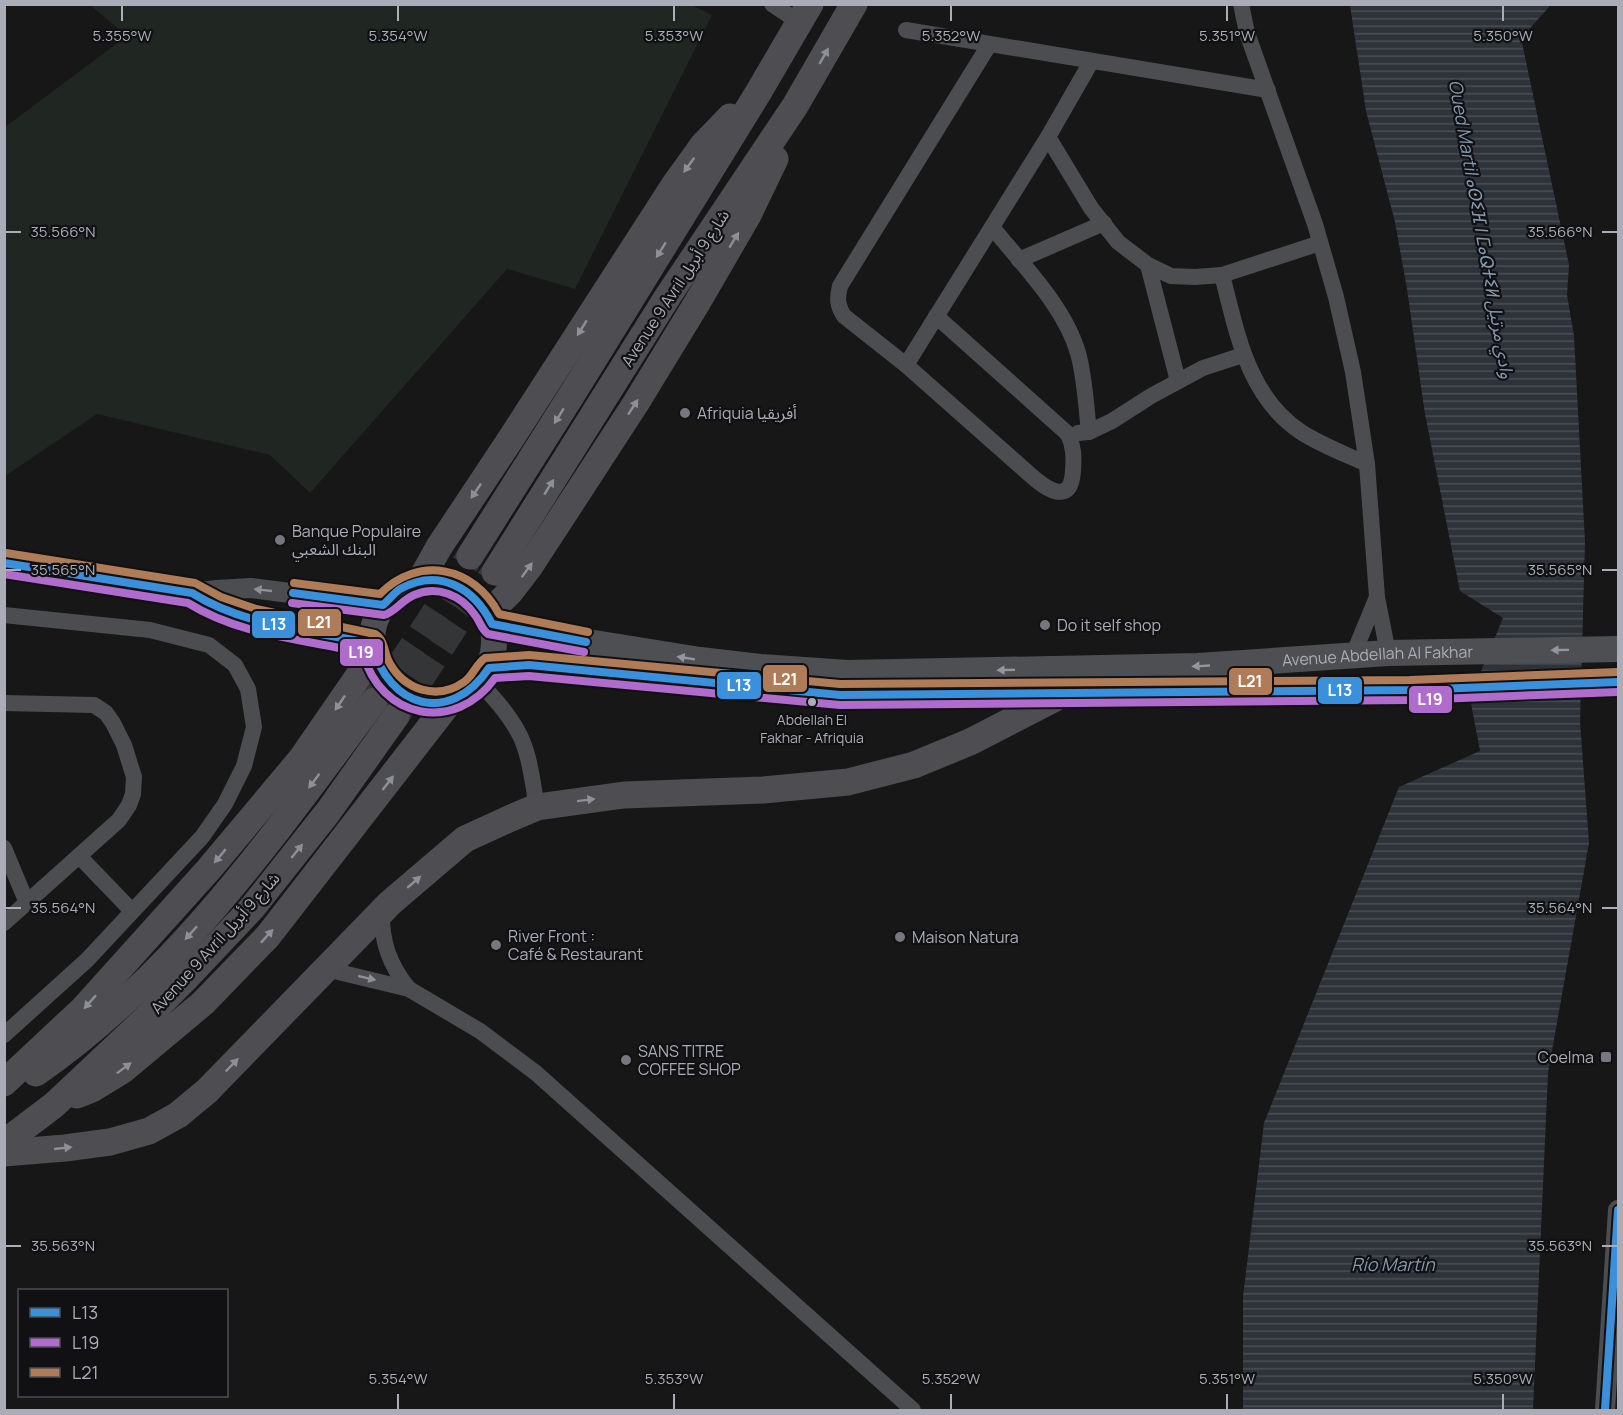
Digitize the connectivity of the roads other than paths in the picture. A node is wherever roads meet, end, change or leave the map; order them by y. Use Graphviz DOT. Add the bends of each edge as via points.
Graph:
graph roads {
  1 [pos="772,4"];
  2 [pos="854,4"];
  3 [pos="1241,4"];
  4 [pos="804,13"];
  5 [pos="906,30"];
  6 [pos="989,45"];
  7 [pos="1091,62"];
  8 [pos="1268,90"];
  9 [pos="758,93"];
  10 [pos="795,106"];
  11 [pos="1048,138"];
  12 [pos="1104,223"];
  13 [pos="992,227"];
  14 [pos="1320,243"];
  15 [pos="1018,260"];
  16 [pos="1148,265"];
  17 [pos="1222,275"];
  18 [pos="936,316"];
  19 [pos="1243,356"];
  20 [pos="906,365"];
  21 [pos="1178,381"];
  22 [pos="1089,432"];
  23 [pos="1068,434"];
  24 [pos="1367,464"];
  25 [pos="470,556"];
  26 [pos="4,563"];
  27 [pos="495,572"];
  28 [pos="420,581"];
  29 [pos="192,593"];
  30 [pos="1377,597"];
  31 [pos="383,605"];
  32 [pos="4,615"];
  33 [pos="490,619"];
  34 [pos="1618,649"];
  35 [pos="372,650"];
  36 [pos="1397,653"];
  37 [pos="1353,655"];
  38 [pos="484,675"];
  39 [pos="1618,682"];
  40 [pos="1063,694"];
  41 [pos="451,700"];
  42 [pos="4,703"];
  43 [pos="537,807"];
  44 [pos="4,848"];
  45 [pos="78,856"];
  46 [pos="27,903"];
  47 [pos="132,911"];
  48 [pos="382,912"];
  49 [pos="4,923"];
  50 [pos="326,969"];
  51 [pos="409,988"];
  52 [pos="4,1035"];
  53 [pos="4,1083"];
  54 [pos="4,1095"];
  55 [pos="54,1105"];
  56 [pos="4,1143"];
  57 [pos="4,1153"];
  58 [pos="1618,1210"];
  59 [pos="1610,1405"];
  60 [pos="914,1410"];
  1 -- 4 [label="street"];
  10 -- 2 [label="highway, Avenue 9 Avril شارع 9 أبريل, one-way"];
  3 -- 8 [label="street"];
  4 -- 9 [label="highway, Avenue 9 Avril شارع 9 أبريل"];
  5 -- 6 [label="street"];
  6 -- 7 [label="street"];
  6 -- 20 [label="street" via="837,296 844,316"];
  7 -- 8 [label="street"];
  7 -- 11 [label="street"];
  8 -- 14 [label="street"];
  9 -- 25 [label="highway, Avenue 9 Avril شارع 9 أبريل, one-way"];
  9 -- 28 [label="highway, one-way" via="704,145 675,184"];
  27 -- 10 [label="highway, Avenue 9 Avril شارع 9 أبريل, one-way" via="668,296"];
  33 -- 10 [label="highway, one-way" via="530,566 697,303 770,173"];
  11 -- 12 [label="street"];
  11 -- 13 [label="street"];
  12 -- 15 [label="street"];
  12 -- 16 [label="street" via="1118,242"];
  13 -- 15 [label="street"];
  13 -- 18 [label="street"];
  14 -- 17 [label="street"];
  14 -- 24 [label="street" via="1353,372"];
  15 -- 22 [label="street" via="1046,293 1078,353"];
  16 -- 17 [label="street" via="1171,276"];
  16 -- 21 [label="street"];
  17 -- 19 [label="street"];
  18 -- 20 [label="street"];
  18 -- 23 [label="street"];
  19 -- 21 [label="street" via="1203,368"];
  19 -- 24 [label="street" via="1259,389 1279,414 1301,432"];
  20 -- 23 [label="street" via="1035,479 1054,491 1067,489 1072,480 1073,445"];
  21 -- 22 [label="street"];
  22 -- 23 [label="street"];
  24 -- 30 [label="street"];
  26 -- 29 [label="street"];
  28 -- 31 [label="main road" via="400,590"];
  28 -- 33 [label="main road" via="450,582 464,588 476,597"];
  31 -- 29 [label="street, one-way" via="250,588"];
  29 -- 35 [label="street" via="218,607 255,619"];
  30 -- 36 [label="street"];
  30 -- 37 [label="street"];
  31 -- 35 [label="main road" via="372,631"];
  32 -- 47 [label="street" via="150,630 209,645 235,665 248,689 254,727 244,766 225,804 202,837"];
  37 -- 33 [label="main road, Avenue Abdellah Al Fakhar, one-way" via="1197,666 847,673 700,660 551,636"];
  33 -- 38 [label="main road" via="494,654"];
  34 -- 36 [label="main road, Avenue Abdellah Al Fakhar, one-way"];
  35 -- 41 [label="main road" via="377,667 397,691 425,702"];
  35 -- 53 [label="highway, one-way" via="303,758 209,869 83,1009"];
  36 -- 37 [label="main road, Avenue Abdellah Al Fakhar"];
  38 -- 40 [label="main road, Avenue Abdellah Al Fakhar" via="529,665 840,695"];
  38 -- 41 [label="main road" via="467,693"];
  38 -- 43 [label="street" via="528,755"];
  39 -- 40 [label="main road, Avenue Abdellah Al Fakhar" via="1410,690"];
  43 -- 40 [label="highway, one-way" via="624,795 763,790 848,782 923,762"];
  55 -- 41 [label="highway, one-way" via="123,1070 203,1003 299,899"];
  42 -- 45 [label="street" via="94,705 106,713 117,730 134,777 133,794 118,820"];
  48 -- 43 [label="highway, one-way" via="465,840"];
  44 -- 46 [label="street"];
  45 -- 46 [label="street"];
  45 -- 47 [label="street"];
  46 -- 49 [label="street"];
  47 -- 52 [label="street" via="87,960"];
  48 -- 50 [label="highway"];
  48 -- 51 [label="street" via="387,953"];
  50 -- 51 [label="street, one-way"];
  57 -- 50 [label="highway, one-way" via="110,1142 149,1131 178,1115 207,1091"];
  51 -- 60 [label="street" via="480,1031 536,1073"];
  55 -- 54 [label="highway, Avenue 9 Avril شارع 9 أبريل, one-way" via="185,979 252,908 328,812 385,708 220,902 130,998"];
  55 -- 56 [label="highway, Avenue 9 Avril شارع 9 أبريل"];
  58 -- 59 [label="street"];
}
